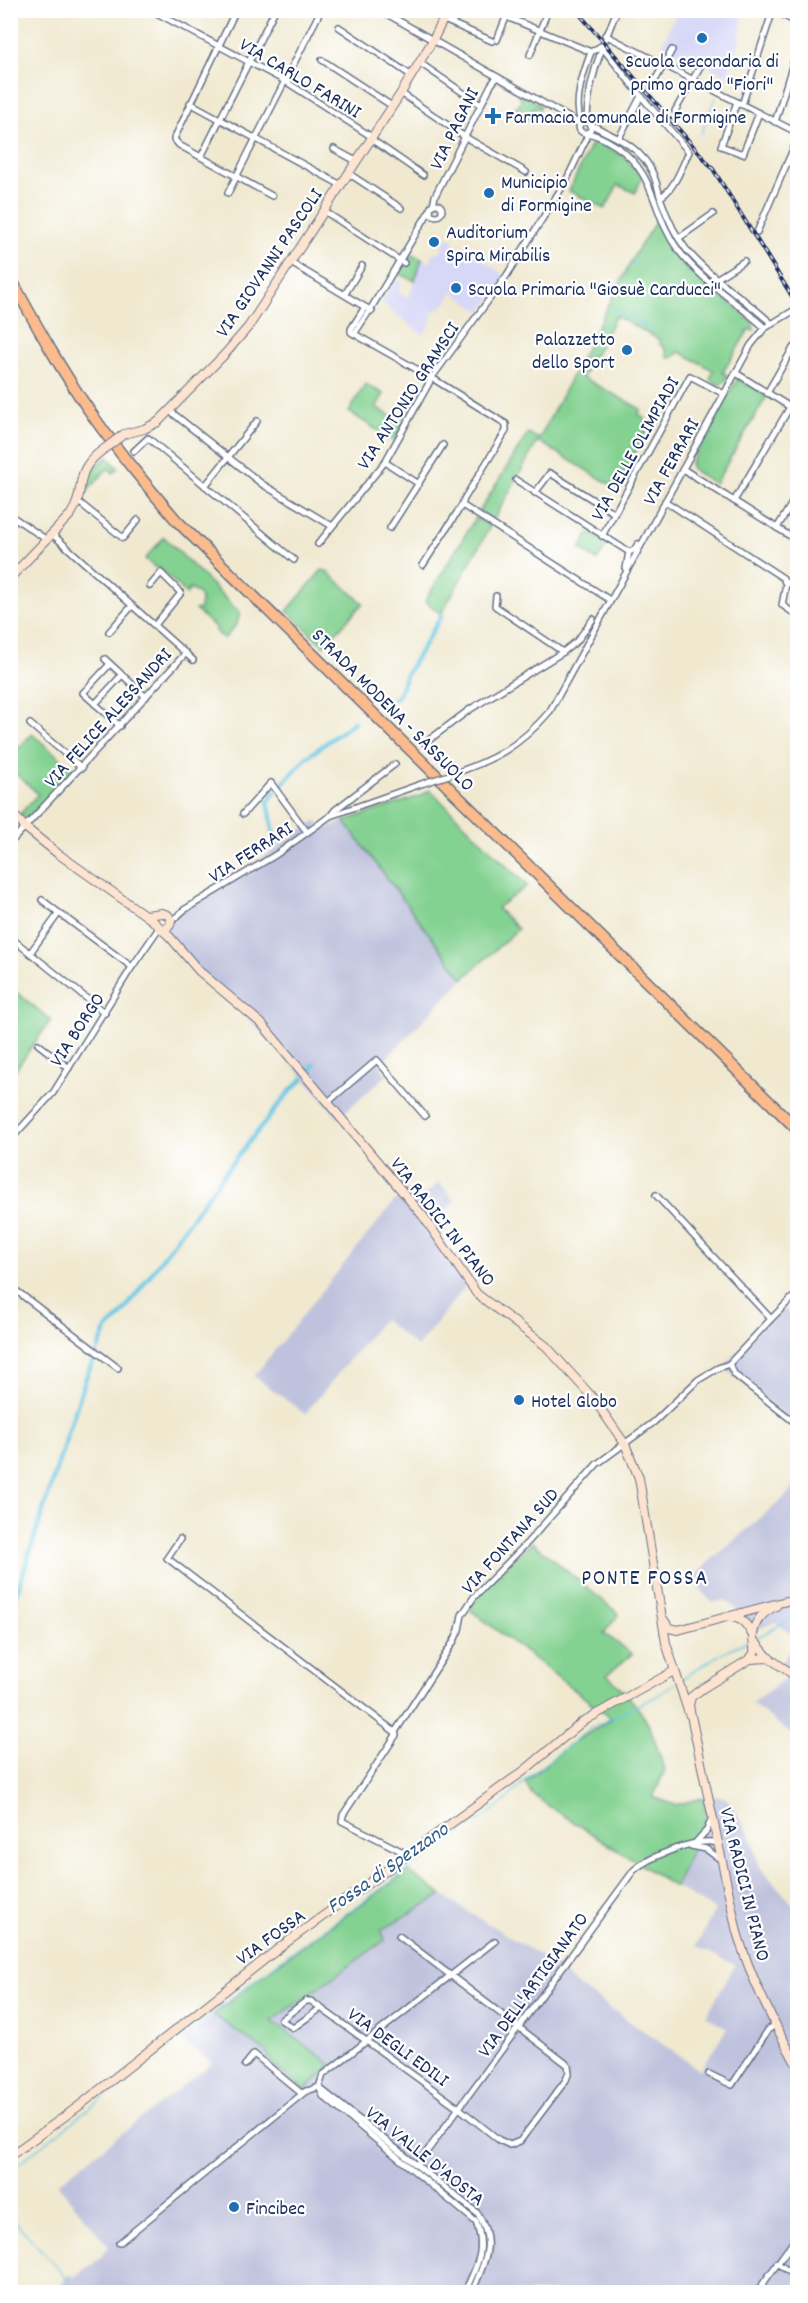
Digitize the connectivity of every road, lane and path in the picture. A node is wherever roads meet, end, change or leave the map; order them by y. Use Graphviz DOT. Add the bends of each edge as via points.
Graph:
graph roads {
  1 [pos="151,10"];
  2 [pos="236,10"];
  3 [pos="275,10"];
  4 [pos="321,10"];
  5 [pos="380,10"];
  6 [pos="448,10"];
  7 [pos="490,10"];
  8 [pos="509,10"];
  9 [pos="549,10"];
  10 [pos="617,10"];
  11 [pos="773,10"];
  12 [pos="506,17"];
  13 [pos="444,20"];
  14 [pos="798,24"];
  15 [pos="339,27"];
  16 [pos="540,30"];
  17 [pos="606,35"];
  18 [pos="433,40"];
  19 [pos="218,45"];
  20 [pos="601,46"];
  21 [pos="798,47"];
  22 [pos="672,50"];
  23 [pos="591,52"];
  24 [pos="530,55"];
  25 [pos="322,60"];
  26 [pos="249,62"];
  27 [pos="420,63"];
  28 [pos="665,64"];
  29 [pos="700,65"];
  30 [pos="411,76"];
  31 [pos="497,77"];
  32 [pos="693,79"];
  33 [pos="285,81"];
  34 [pos="652,86"];
  35 [pos="401,93"];
  36 [pos="641,96"];
  37 [pos="190,103"];
  38 [pos="578,104"];
  39 [pos="740,104"];
  40 [pos="481,105"];
  41 [pos="392,106"];
  42 [pos="675,111"];
  43 [pos="759,113"];
  44 [pos="564,115"];
  45 [pos="220,119"];
  46 [pos="775,122"];
  47 [pos="584,123"];
  48 [pos="586,133"];
  49 [pos="798,133"];
  50 [pos="465,137"];
  51 [pos="371,138"];
  52 [pos="619,138"];
  53 [pos="798,138"];
  54 [pos="256,139"];
  55 [pos="334,149"];
  56 [pos="201,156"];
  57 [pos="356,161"];
  58 [pos="526,172"];
  59 [pos="348,173"];
  60 [pos="423,175"];
  61 [pos="237,177"];
  62 [pos="341,185"];
  63 [pos="228,193"];
  64 [pos="272,196"];
  65 [pos="661,197"];
  66 [pos="401,208"];
  67 [pos="324,211"];
  68 [pos="713,214"];
  69 [pos="757,232"];
  70 [pos="679,238"];
  71 [pos="744,261"];
  72 [pos="402,262"];
  73 [pos="291,263"];
  74 [pos="362,266"];
  75 [pos="10,277"];
  76 [pos="716,279"];
  77 [pos="10,292"];
  78 [pos="345,294"];
  79 [pos="798,308"];
  80 [pos="369,310"];
  81 [pos="772,324"];
  82 [pos="765,328"];
  83 [pos="793,348"];
  84 [pos="736,373"];
  85 [pos="432,378"];
  86 [pos="767,393"];
  87 [pos="724,394"];
  88 [pos="790,407"];
  89 [pos="170,411"];
  90 [pos="798,412"];
  91 [pos="257,421"];
  92 [pos="443,445"];
  93 [pos="134,451"];
  94 [pos="228,457"];
  95 [pos="385,462"];
  96 [pos="683,469"];
  97 [pos="516,480"];
  98 [pos="419,484"];
  99 [pos="205,486"];
  100 [pos="535,493"];
  101 [pos="798,493"];
  102 [pos="665,501"];
  103 [pos="734,501"];
  104 [pos="77,504"];
  105 [pos="465,507"];
  106 [pos="614,513"];
  107 [pos="10,515"];
  108 [pos="138,520"];
  109 [pos="332,526"];
  110 [pos="390,528"];
  111 [pos="777,528"];
  112 [pos="602,536"];
  113 [pos="49,537"];
  114 [pos="644,539"];
  115 [pos="798,542"];
  116 [pos="318,544"];
  117 [pos="629,552"];
  118 [pos="294,560"];
  119 [pos="423,565"];
  120 [pos="626,572"];
  121 [pos="10,578"];
  122 [pos="785,582"];
  123 [pos="150,586"];
  124 [pos="798,587"];
  125 [pos="496,596"];
  126 [pos="610,600"];
  127 [pos="132,606"];
  128 [pos="798,616"];
  129 [pos="593,619"];
  130 [pos="155,625"];
  131 [pos="109,632"];
  132 [pos="577,641"];
  133 [pos="587,645"];
  134 [pos="563,652"];
  135 [pos="186,653"];
  136 [pos="193,660"];
  137 [pos="122,675"];
  138 [pos="146,697"];
  139 [pos="95,704"];
  140 [pos="30,724"];
  141 [pos="120,726"];
  142 [pos="425,743"];
  143 [pos="395,764"];
  144 [pos="82,768"];
  145 [pos="10,811"];
  146 [pos="243,814"];
  147 [pos="330,816"];
  148 [pos="26,828"];
  149 [pos="307,832"];
  150 [pos="10,843"];
  151 [pos="42,900"];
  152 [pos="184,910"];
  153 [pos="59,913"];
  154 [pos="163,914"];
  155 [pos="146,915"];
  156 [pos="170,924"];
  157 [pos="159,928"];
  158 [pos="10,937"];
  159 [pos="16,941"];
  160 [pos="174,941"];
  161 [pos="10,947"];
  162 [pos="30,953"];
  163 [pos="132,967"];
  164 [pos="105,1013"];
  165 [pos="38,1044"];
  166 [pos="69,1068"];
  167 [pos="328,1102"];
  168 [pos="425,1116"];
  169 [pos="798,1130"];
  170 [pos="798,1139"];
  171 [pos="10,1140"];
  172 [pos="656,1195"];
  173 [pos="10,1286"];
  174 [pos="797,1296"];
  175 [pos="771,1319"];
  176 [pos="729,1364"];
  177 [pos="118,1368"];
  178 [pos="798,1425"];
  179 [pos="625,1444"];
  180 [pos="180,1539"];
  181 [pos="798,1598"];
  182 [pos="783,1602"];
  183 [pos="662,1613"];
  184 [pos="729,1617"];
  185 [pos="678,1630"];
  186 [pos="754,1638"];
  187 [pos="668,1649"];
  188 [pos="769,1658"];
  189 [pos="750,1659"];
  190 [pos="798,1678"];
  191 [pos="679,1682"];
  192 [pos="703,1688"];
  193 [pos="689,1714"];
  194 [pos="395,1732"];
  195 [pos="712,1818"];
  196 [pos="717,1843"];
  197 [pos="692,1845"];
  198 [pos="706,1850"];
  199 [pos="407,1854"];
  200 [pos="721,1860"];
  201 [pos="399,1936"];
  202 [pos="495,1941"];
  203 [pos="452,1975"];
  204 [pos="321,2008"];
  205 [pos="775,2025"];
  206 [pos="518,2028"];
  207 [pos="366,2041"];
  208 [pos="245,2065"];
  209 [pos="798,2067"];
  210 [pos="709,2074"];
  211 [pos="319,2087"];
  212 [pos="306,2091"];
  213 [pos="459,2108"];
  214 [pos="10,2156"];
  215 [pos="417,2165"];
  216 [pos="798,2235"];
  217 [pos="119,2243"];
  218 [pos="777,2263"];
  219 [pos="798,2278"];
  220 [pos="465,2292"];
  221 [pos="472,2292"];
  222 [pos="757,2292"];
  1 -- 19 [label="street, VIA CARLO FARINI"];
  2 -- 19 [label="street"];
  3 -- 26 [label="street"];
  4 -- 33 [label="street"];
  5 -- 18 [label="street"];
  6 -- 13 [label="street, VIA GIOVANNI PASCOLI"];
  7 -- 12 [label="street"];
  8 -- 12 [label="street"];
  9 -- 16 [label="street"];
  10 -- 17 [label="street, VIA ANTONIO GRAMSCI"];
  11 -- 14 [label="street"];
  11 -- 39 [label="street"];
  12 -- 13 [label="street" via="495,40"];
  12 -- 16 [label="street"];
  13 -- 18 [label="street, VIA GIOVANNI PASCOLI"];
  15 -- 30 [label="street"];
  16 -- 23 [label="street"];
  16 -- 24 [label="street"];
  17 -- 20 [label="street, VIA ANTONIO GRAMSCI"];
  17 -- 28 [label="street"];
  18 -- 27 [label="street, VIA GIOVANNI PASCOLI"];
  18 -- 31 [label="street"];
  19 -- 26 [label="street, VIA CARLO FARINI"];
  19 -- 37 [label="street"];
  20 -- 23 [label="street"];
  20 -- 36 [label="street"];
  20 -- 47 [label="street, VIA ANTONIO GRAMSCI"];
  21 -- 46 [label="street"];
  22 -- 28 [label="street"];
  23 -- 38 [label="street, VIA ANTONIO GRAMSCI"];
  25 -- 41 [label="street"];
  26 -- 33 [label="street, VIA CARLO FARINI"];
  26 -- 45 [label="street"];
  27 -- 30 [label="street, VIA GIOVANNI PASCOLI"];
  27 -- 40 [label="street"];
  28 -- 32 [label="street"];
  28 -- 34 [label="street"];
  29 -- 32 [label="street"];
  30 -- 35 [label="street, VIA GIOVANNI PASCOLI"];
  31 -- 40 [label="street, VIA PAGANI"];
  31 -- 44 [label="street"];
  32 -- 39 [label="street"];
  32 -- 42 [label="street"];
  33 -- 51 [label="street, VIA CARLO FARINI"];
  33 -- 54 [label="street"];
  35 -- 41 [label="street, VIA GIOVANNI PASCOLI"];
  35 -- 50 [label="street"];
  36 -- 52 [label="street"];
  36 -- 65 [label="street" via="689,152"];
  37 -- 45 [label="street"];
  37 -- 56 [label="street" via="174,139"];
  38 -- 44 [label="street"];
  38 -- 47 [label="street, VIA ANTONIO GRAMSCI" via="578,115"];
  39 -- 43 [label="street"];
  39 -- 43 [label="street" via="721,146 743,154"];
  40 -- 50 [label="street, VIA PAGANI"];
  41 -- 51 [label="street, VIA GIOVANNI PASCOLI"];
  43 -- 46 [label="street"];
  44 -- 47 [label="street"];
  45 -- 54 [label="street"];
  45 -- 56 [label="street"];
  46 -- 49 [label="street"];
  47 -- 48 [label="street, VIA ANTONIO GRAMSCI" via="590,129"];
  47 -- 48 [label="street, VIA ANTONIO GRAMSCI" via="579,130"];
  47 -- 52 [label="street"];
  48 -- 82 [label="street" via="614,145 637,163 679,250 703,276"];
  48 -- 85 [label="street, VIA ANTONIO GRAMSCI" via="560,190 507,275"];
  50 -- 58 [label="street"];
  50 -- 72 [label="street, VIA PAGANI" via="435,196 434,208"];
  51 -- 57 [label="street, VIA GIOVANNI PASCOLI"];
  51 -- 60 [label="street, VIA CARLO FARINI"];
  52 -- 65 [label="street" via="643,158"];
  53 -- 69 [label="street"];
  54 -- 61 [label="street"];
  54 -- 62 [label="street"];
  55 -- 57 [label="street"];
  56 -- 61 [label="street"];
  57 -- 59 [label="street, VIA GIOVANNI PASCOLI"];
  59 -- 62 [label="street, VIA GIOVANNI PASCOLI"];
  59 -- 66 [label="street"];
  61 -- 63 [label="street"];
  61 -- 64 [label="street"];
  62 -- 67 [label="street, VIA GIOVANNI PASCOLI"];
  65 -- 70 [label="street"];
  67 -- 72 [label="street"];
  67 -- 73 [label="street, VIA GIOVANNI PASCOLI"];
  68 -- 70 [label="street"];
  70 -- 76 [label="street"];
  71 -- 76 [label="street"];
  72 -- 80 [label="street"];
  73 -- 78 [label="street"];
  73 -- 89 [label="street, VIA GIOVANNI PASCOLI" via="241,336"];
  74 -- 78 [label="street"];
  75 -- 169 [label="highway, STRADA MODENA - SASSUOLO" via="44,341 94,417 177,521"];
  76 -- 81 [label="street"];
  77 -- 170 [label="highway, STRADA MODENA - SASSUOLO" via="88,420 172,525"];
  78 -- 80 [label="street"];
  79 -- 81 [label="street, VIA FERRARI"];
  80 -- 85 [label="street" via="351,329 354,334"];
  81 -- 82 [label="street, VIA FERRARI"];
  82 -- 84 [label="street, VIA FERRARI"];
  83 -- 86 [label="street"];
  84 -- 86 [label="street"];
  84 -- 87 [label="street, VIA FERRARI"];
  85 -- 95 [label="street, VIA ANTONIO GRAMSCI"];
  85 -- 105 [label="street" via="506,426 464,499"];
  86 -- 88 [label="street"];
  87 -- 96 [label="street, VIA FERRARI"];
  87 -- 106 [label="street, VIA DELLE OLIMPIADI" via="690,376"];
  88 -- 90 [label="street"];
  88 -- 103 [label="street"];
  89 -- 94 [label="street"];
  89 -- 104 [label="street, VIA GIOVANNI PASCOLI, bridge" via="152,426 124,434 89,462 82,473"];
  91 -- 94 [label="street"];
  92 -- 98 [label="street"];
  93 -- 99 [label="street" via="148,438"];
  94 -- 99 [label="street"];
  94 -- 109 [label="street" via="262,484"];
  95 -- 98 [label="street"];
  95 -- 109 [label="street, VIA ANTONIO GRAMSCI"];
  96 -- 102 [label="street, VIA FERRARI"];
  96 -- 103 [label="street"];
  97 -- 100 [label="street"];
  98 -- 110 [label="street"];
  99 -- 118 [label="street"];
  100 -- 106 [label="street" via="549,473"];
  100 -- 112 [label="street"];
  101 -- 111 [label="street"];
  102 -- 114 [label="street, VIA FERRARI"];
  102 -- 122 [label="street"];
  103 -- 111 [label="street"];
  104 -- 108 [label="street" via="84,505 123,538"];
  104 -- 113 [label="street, VIA GIOVANNI PASCOLI"];
  105 -- 119 [label="street"];
  105 -- 126 [label="street"];
  106 -- 112 [label="street, VIA DELLE OLIMPIADI"];
  107 -- 113 [label="street"];
  109 -- 116 [label="street, VIA ANTONIO GRAMSCI"];
  111 -- 115 [label="street"];
  112 -- 117 [label="street"];
  113 -- 121 [label="street, VIA GIOVANNI PASCOLI"];
  113 -- 127 [label="street"];
  114 -- 117 [label="street"];
  114 -- 120 [label="street, VIA FERRARI"];
  117 -- 120 [label="street"];
  120 -- 126 [label="street, VIA FERRARI"];
  122 -- 124 [label="street"];
  122 -- 128 [label="street" via="782,605"];
  123 -- 130 [label="street" via="161,573 181,593"];
  125 -- 134 [label="street" via="495,606"];
  126 -- 133 [label="street, VIA FERRARI"];
  127 -- 130 [label="street"];
  127 -- 131 [label="street"];
  129 -- 132 [label="street"];
  130 -- 135 [label="street"];
  132 -- 133 [label="street"];
  132 -- 134 [label="street"];
  133 -- 147 [label="street, VIA FERRARI, bridge" via="550,711 521,741 498,756"];
  134 -- 142 [label="street" via="469,710"];
  135 -- 136 [label="street"];
  135 -- 138 [label="street, VIA FELICE ALESSANDRI"];
  137 -- 138 [label="street"];
  137 -- 139 [label="street"];
  137 -- 139 [label="street" via="107,662 83,693"];
  138 -- 141 [label="street, VIA FELICE ALESSANDRI"];
  139 -- 141 [label="street"];
  140 -- 144 [label="street"];
  141 -- 144 [label="street, VIA FELICE ALESSANDRI"];
  143 -- 147 [label="street, VIA FERRARI"];
  144 -- 148 [label="street, VIA FELICE ALESSANDRI"];
  145 -- 148 [label="street, VIA RADICI IN PIANO"];
  146 -- 149 [label="street" via="271,783"];
  147 -- 149 [label="street, VIA FERRARI"];
  148 -- 150 [label="street, VIA FELICE ALESSANDRI"];
  148 -- 155 [label="street, VIA RADICI IN PIANO"];
  149 -- 152 [label="street, VIA FERRARI"];
  151 -- 153 [label="street"];
  152 -- 154 [label="street, VIA FERRARI"];
  152 -- 156 [label="street, VIA FERRARI"];
  153 -- 162 [label="street"];
  153 -- 163 [label="street"];
  154 -- 155 [label="street"];
  154 -- 156 [label="street, VIA RADICI IN PIANO" via="169,916"];
  154 -- 157 [label="street" via="155,920"];
  155 -- 157 [label="street, VIA RADICI IN PIANO"];
  156 -- 157 [label="street" via="166,929"];
  156 -- 160 [label="street, VIA RADICI IN PIANO"];
  157 -- 160 [label="street, VIA RADICI IN PIANO"];
  157 -- 163 [label="street, VIA BORGO"];
  158 -- 159 [label="street"];
  159 -- 161 [label="street"];
  159 -- 162 [label="street"];
  160 -- 167 [label="street, VIA RADICI IN PIANO" via="199,971 262,1024"];
  162 -- 164 [label="street"];
  163 -- 164 [label="street, VIA BORGO"];
  164 -- 166 [label="street, VIA BORGO"];
  165 -- 166 [label="street"];
  166 -- 171 [label="street, VIA BORGO" via="53,1093"];
  167 -- 168 [label="street" via="377,1060"];
  167 -- 179 [label="street, VIA RADICI IN PIANO" via="423,1216 477,1294 546,1346 593,1398"];
  172 -- 175 [label="street"];
  173 -- 177 [label="street"];
  174 -- 175 [label="street"];
  175 -- 176 [label="street"];
  176 -- 178 [label="street" via="735,1375"];
  176 -- 179 [label="street, VIA FONTANA SUD" via="698,1380"];
  179 -- 183 [label="street, VIA RADICI IN PIANO" via="639,1478"];
  179 -- 194 [label="street, VIA FONTANA SUD" via="597,1464 474,1597 462,1615 454,1641"];
  180 -- 194 [label="street" via="167,1558"];
  181 -- 182 [label="street"];
  182 -- 184 [label="street"];
  182 -- 186 [label="street" via="761,1616"];
  183 -- 185 [label="street" via="669,1628"];
  183 -- 187 [label="street, VIA RADICI IN PIANO"];
  184 -- 185 [label="street"];
  184 -- 186 [label="street" via="743,1621"];
  185 -- 187 [label="street"];
  186 -- 188 [label="street"];
  186 -- 189 [label="street"];
  187 -- 191 [label="street, VIA RADICI IN PIANO"];
  188 -- 189 [label="street"];
  188 -- 190 [label="street"];
  189 -- 192 [label="street"];
  191 -- 192 [label="street" via="690,1691"];
  191 -- 193 [label="street, VIA RADICI IN PIANO"];
  191 -- 199 [label="street, VIA FOSSA" via="582,1722 525,1770"];
  192 -- 193 [label="street" via="690,1699"];
  193 -- 195 [label="street, VIA RADICI IN PIANO"];
  194 -- 199 [label="street, VIA FONTANA SUD" via="342,1821"];
  195 -- 196 [label="street, VIA RADICI IN PIANO"];
  195 -- 197 [label="street" via="707,1830"];
  196 -- 197 [label="street, VIA DELL'ARTIGIANATO"];
  196 -- 198 [label="street"];
  196 -- 200 [label="street, VIA RADICI IN PIANO"];
  197 -- 198 [label="street, VIA DELL'ARTIGIANATO"];
  197 -- 206 [label="street, VIA DELL'ARTIGIANATO" via="659,1854 634,1870"];
  198 -- 200 [label="street, VIA DELL'ARTIGIANATO"];
  199 -- 214 [label="street, VIA FOSSA"];
  200 -- 205 [label="street, VIA RADICI IN PIANO" via="744,1957"];
  201 -- 203 [label="street"];
  202 -- 203 [label="street"];
  203 -- 206 [label="street"];
  203 -- 207 [label="street"];
  204 -- 204 [label="street, VIA DEGLI EDILI" via="306,2001 281,2020 293,2028"];
  204 -- 207 [label="street, VIA DEGLI EDILI"];
  205 -- 209 [label="street, VIA RADICI IN PIANO"];
  205 -- 210 [label="street" via="732,2085"];
  206 -- 213 [label="street, VIA DELL'ARTIGIANATO"];
  206 -- 213 [label="street, VIA DEGLI EDILI" via="568,2065 566,2080 517,2144 499,2140"];
  207 -- 211 [label="street" via="323,2075"];
  207 -- 213 [label="street, VIA DEGLI EDILI"];
  208 -- 212 [label="street" via="254,2054 301,2093"];
  211 -- 212 [label="street"];
  211 -- 215 [label="street, VIA VALLE D'AOSTA"];
  211 -- 220 [label="street, VIA VALLE D'AOSTA" via="323,2096 476,2222 481,2249"];
  212 -- 217 [label="street"];
  213 -- 215 [label="street, VIA DELL'ARTIGIANATO"];
  215 -- 221 [label="street, VIA VALLE D'AOSTA" via="477,2213 484,2225 487,2253"];
  216 -- 218 [label="street"];
  218 -- 219 [label="street"];
  218 -- 222 [label="street"];
}
